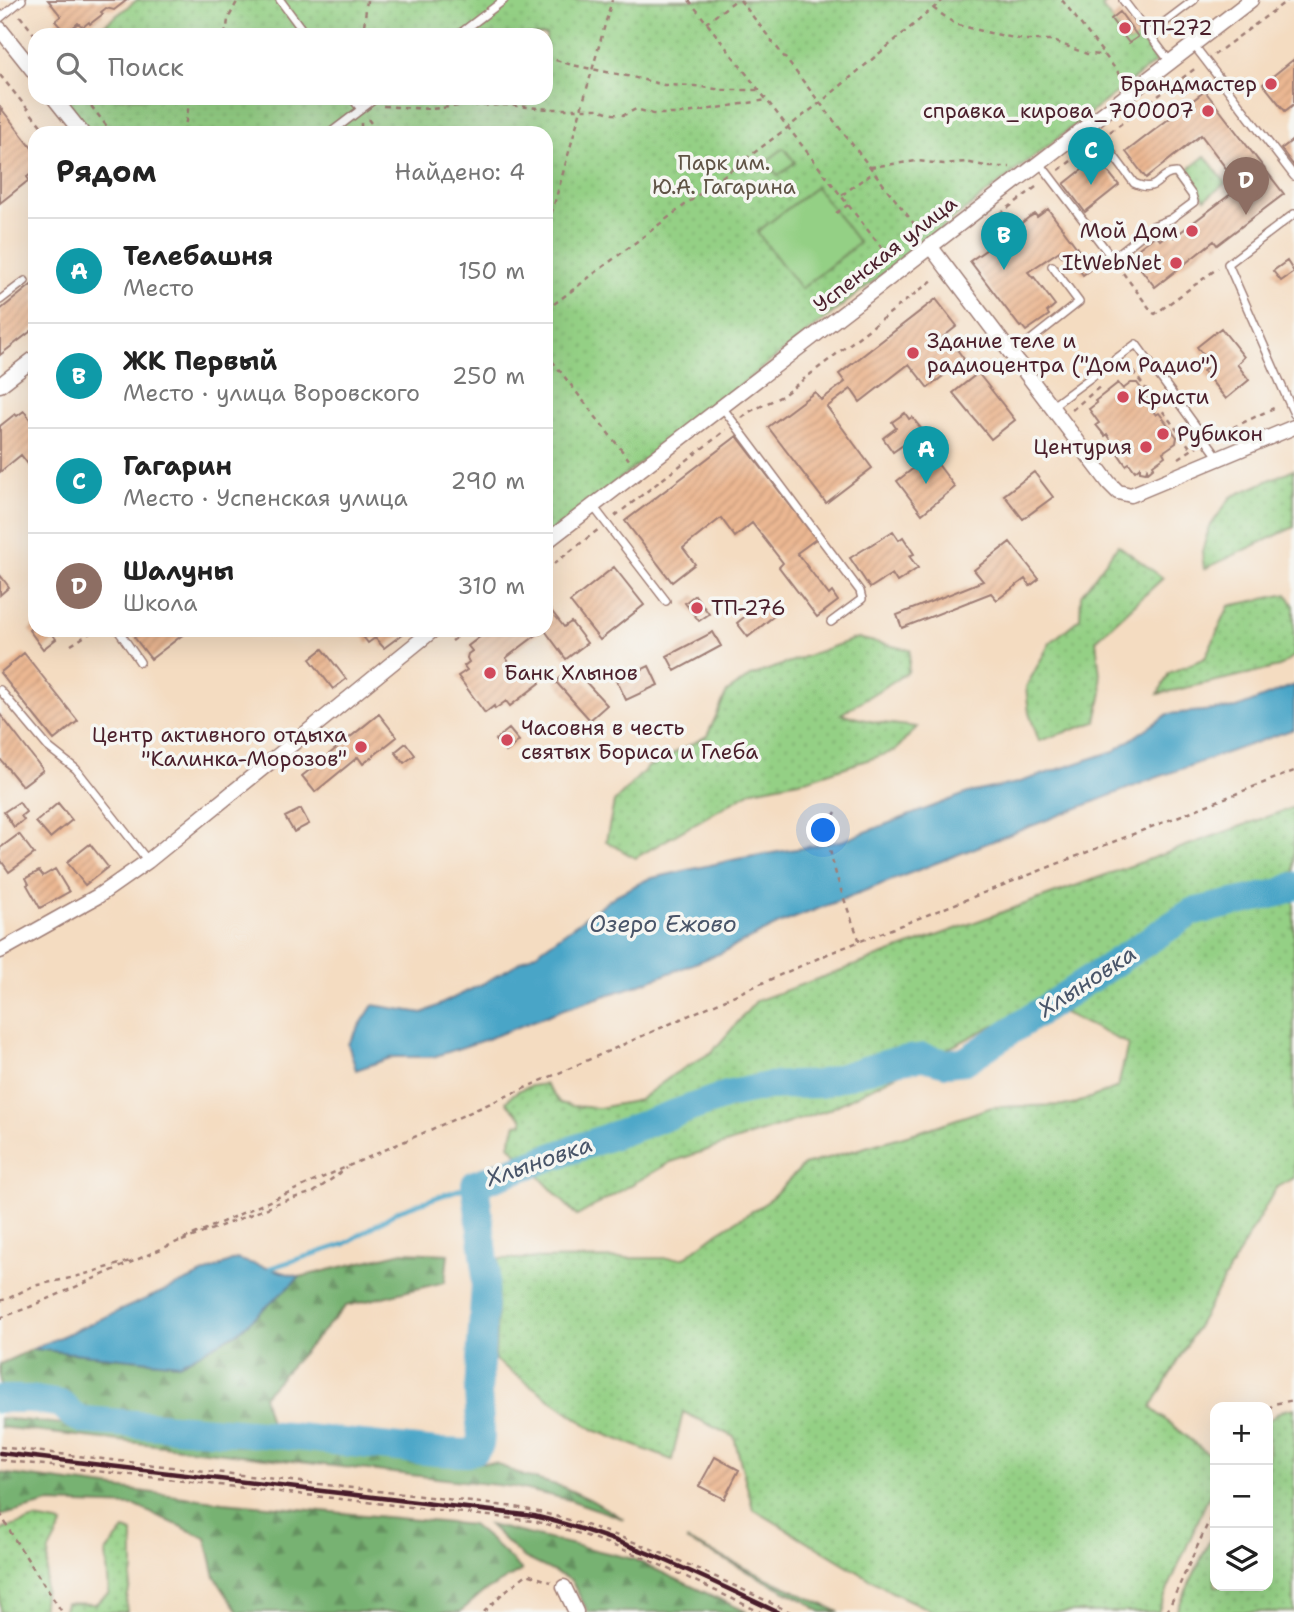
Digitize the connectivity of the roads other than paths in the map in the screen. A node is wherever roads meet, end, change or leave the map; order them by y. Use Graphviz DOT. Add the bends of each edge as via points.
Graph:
graph roads {
  1 [pos="23,0"];
  2 [pos="280,0"];
  3 [pos="504,0"];
  4 [pos="1123,0"];
  5 [pos="1194,0"];
  6 [pos="1243,3"];
  7 [pos="0,18"];
  8 [pos="301,28"];
  9 [pos="467,28"];
  10 [pos="0,29"];
  11 [pos="1149,34"];
  12 [pos="1193,44"];
  13 [pos="1170,62"];
  14 [pos="28,65"];
  15 [pos="60,105"];
  16 [pos="361,105"];
  17 [pos="366,105"];
  18 [pos="363,107"];
  19 [pos="1089,124"];
  20 [pos="76,126"];
  21 [pos="339,126"];
  22 [pos="1039,162"];
  23 [pos="1294,176"];
  24 [pos="1294,214"];
  25 [pos="930,246"];
  26 [pos="1052,265"];
  27 [pos="25,281"];
  28 [pos="0,300"];
  29 [pos="1012,355"];
  30 [pos="28,363"];
  31 [pos="0,385"];
  32 [pos="1056,403"];
  33 [pos="722,407"];
  34 [pos="1294,414"];
  35 [pos="1294,428"];
  36 [pos="1219,459"];
  37 [pos="593,506"];
  38 [pos="553,537"];
  39 [pos="666,601"];
  40 [pos="831,622"];
  41 [pos="123,637"];
  42 [pos="424,637"];
  43 [pos="140,662"];
  44 [pos="0,690"];
  45 [pos="148,860"];
  46 [pos="0,951"];
  47 [pos="564,1587"];
  48 [pos="576,1612"];
  1 -- 7 [label="lane"];
  2 -- 8 [label="lane"];
  3 -- 9 [label="lane"];
  4 -- 11 [label="lane"];
  5 -- 11 [label="lane"];
  6 -- 12 [label="street, Успенская улица"];
  10 -- 14 [label="street"];
  11 -- 13 [label="lane"];
  12 -- 13 [label="street, Успенская улица"];
  12 -- 23 [label="lane"];
  13 -- 19 [label="street, Успенская улица"];
  15 -- 20 [label="street"];
  16 -- 18 [label="lane"];
  17 -- 18 [label="lane"];
  18 -- 21 [label="lane"];
  19 -- 22 [label="street, Успенская улица"];
  19 -- 22 [label="lane" via="1134,183 1152,186 1176,173 1194,202 1118,254 1109,254"];
  22 -- 25 [label="street, Успенская улица"];
  24 -- 34 [label="lane" via="1228,264"];
  25 -- 29 [label="street"];
  25 -- 33 [label="street, Успенская улица"];
  26 -- 29 [label="lane" via="1079,302"];
  27 -- 28 [label="lane"];
  29 -- 32 [label="street"];
  30 -- 31 [label="street"];
  32 -- 36 [label="street" via="1118,492 1131,495"];
  32 -- 36 [label="lane" via="1136,344"];
  33 -- 37 [label="street, Успенская улица"];
  33 -- 40 [label="lane" via="860,591 862,600"];
  35 -- 36 [label="street"];
  37 -- 38 [label="street, Успенская улица"];
  37 -- 39 [label="lane"];
  41 -- 43 [label="lane"];
  42 -- 45 [label="street"];
  44 -- 45 [label="lane" via="48,747 76,769"];
  45 -- 46 [label="street" via="98,896"];
  47 -- 48 [label="street"];
}
